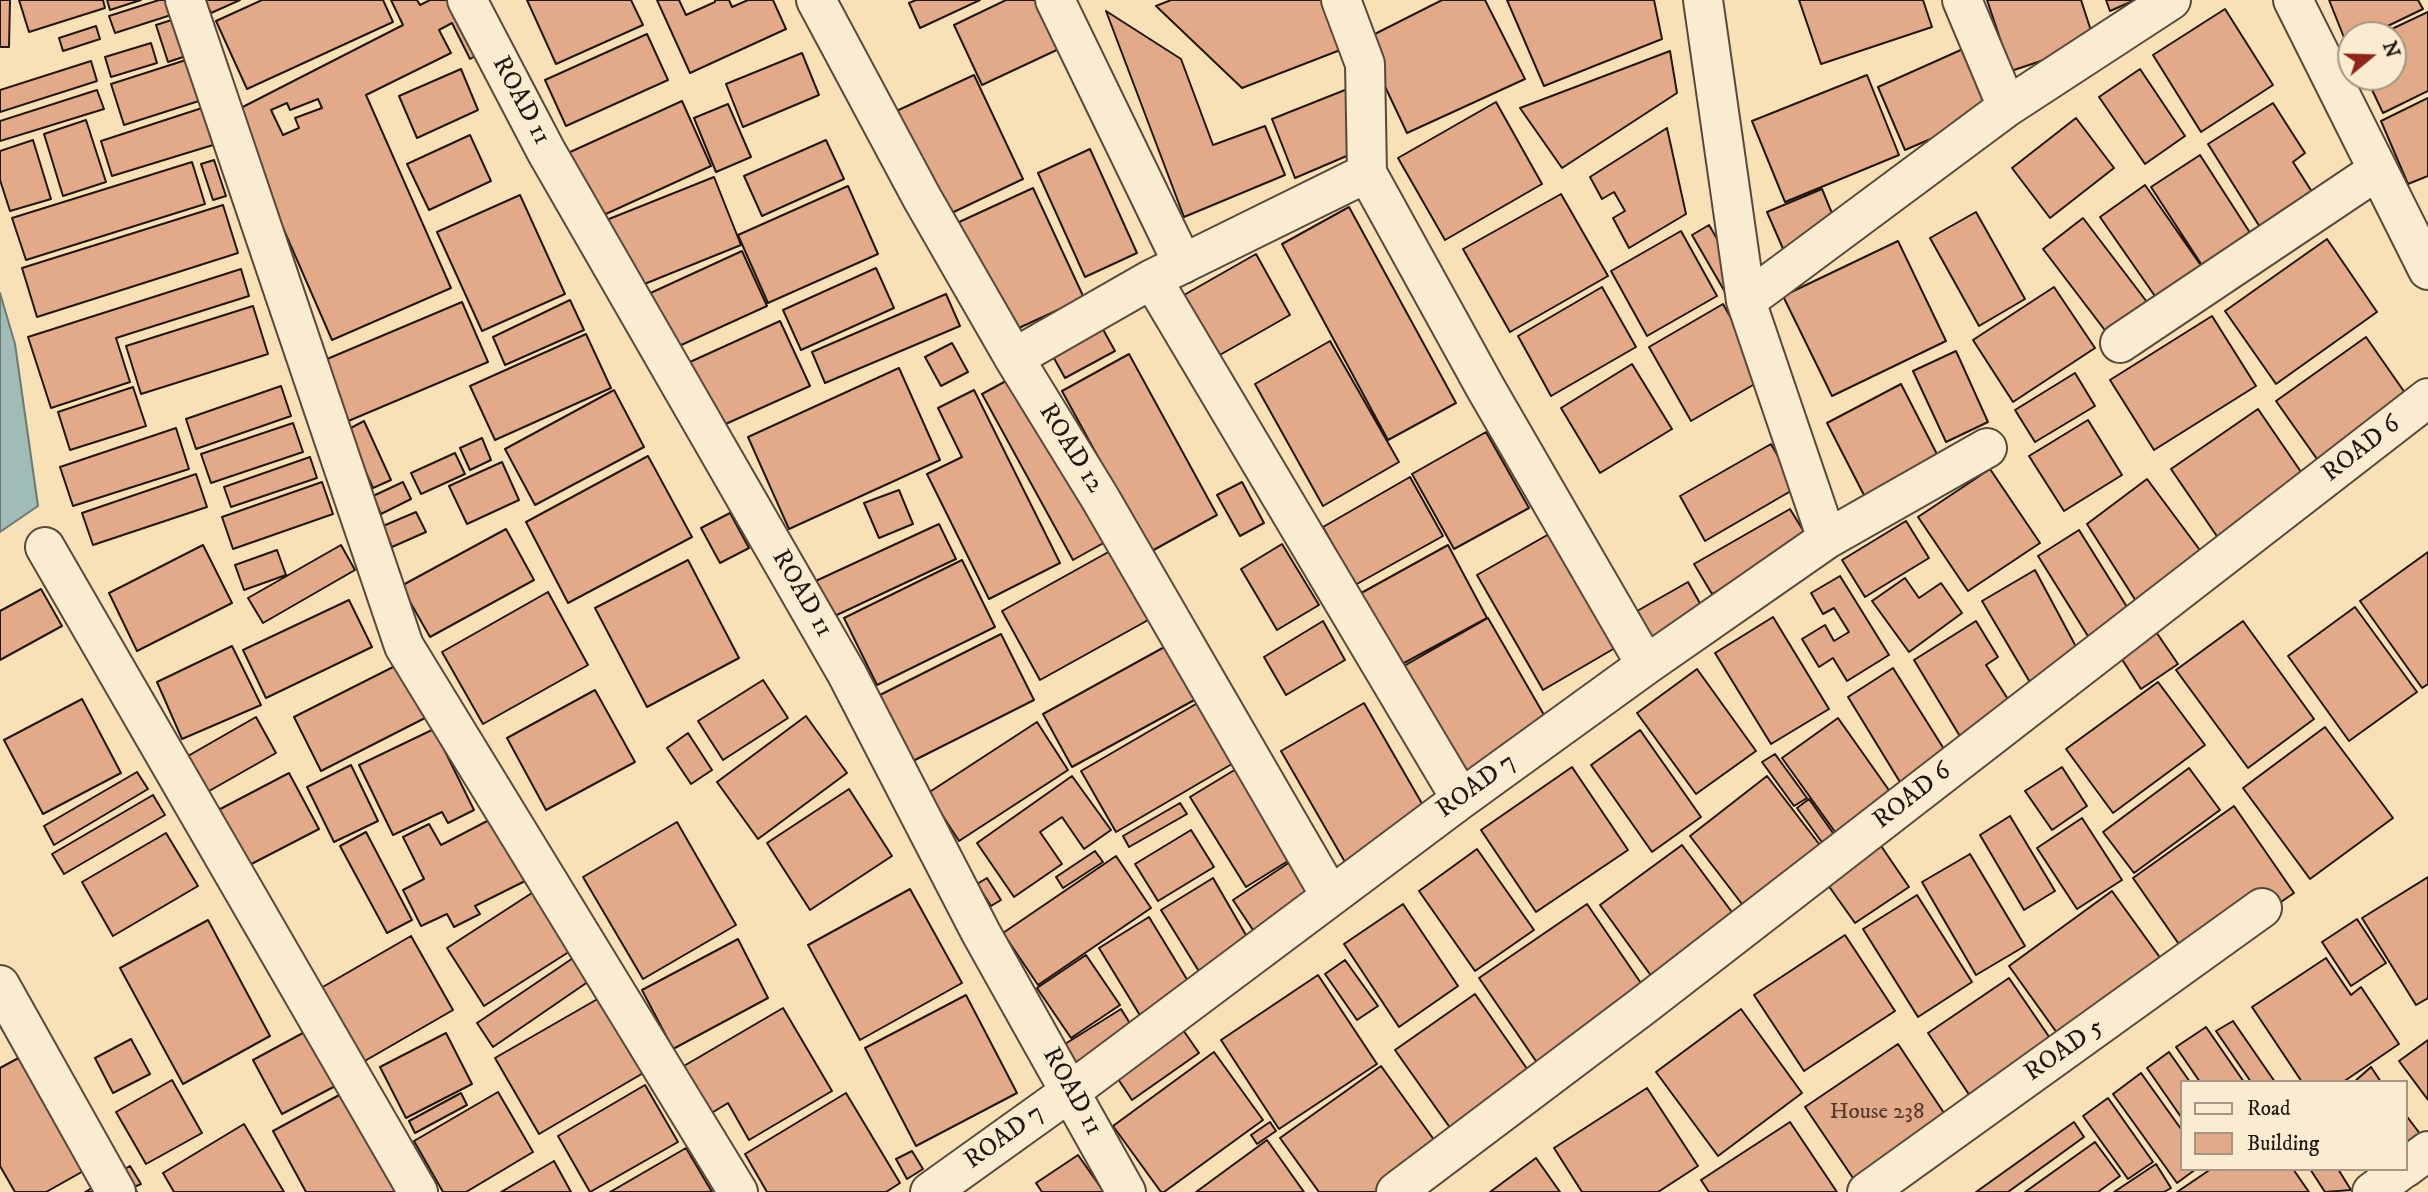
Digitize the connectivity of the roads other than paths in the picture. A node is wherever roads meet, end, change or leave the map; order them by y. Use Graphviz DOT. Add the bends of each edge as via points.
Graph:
graph roads {
  1 [pos="185,0"];
  2 [pos="467,0"];
  3 [pos="816,0"];
  4 [pos="1055,0"];
  5 [pos="1341,0"];
  6 [pos="1703,0"];
  7 [pos="1962,0"];
  8 [pos="2171,0"];
  9 [pos="2293,0"];
  10 [pos="2007,107"];
  11 [pos="2378,170"];
  12 [pos="1367,173"];
  13 [pos="2428,270"];
  14 [pos="1168,272"];
  15 [pos="1746,301"];
  16 [pos="2120,343"];
  17 [pos="1014,358"];
  18 [pos="2428,398"];
  19 [pos="1987,448"];
  20 [pos="1827,539"];
  21 [pos="45,547"];
  22 [pos="1646,665"];
  23 [pos="1461,799"];
  24 [pos="1330,895"];
  25 [pos="2262,908"];
  26 [pos="0,985"];
  27 [pos="1071,1091"];
  28 [pos="2428,1151"];
  29 [pos="2407,1166"];
  30 [pos="2400,1171"];
  31 [pos="412,1190"];
  32 [pos="116,1192"];
  33 [pos="738,1192"];
  34 [pos="930,1192"];
  35 [pos="1126,1192"];
  36 [pos="1396,1192"];
  37 [pos="1867,1192"];
  38 [pos="2372,1192"];
  1 -- 33 [label="street" via="404,646"];
  2 -- 27 [label="street, ROAD 11" via="546,151 847,674 981,933"];
  3 -- 17 [label="street, ROAD 12"];
  4 -- 14 [label="street"];
  5 -- 12 [label="street" via="1365,64"];
  6 -- 15 [label="street"];
  7 -- 10 [label="street"];
  8 -- 10 [label="street"];
  9 -- 11 [label="street"];
  10 -- 15 [label="street"];
  11 -- 13 [label="street"];
  11 -- 16 [label="street"];
  12 -- 14 [label="street"];
  12 -- 22 [label="street"];
  14 -- 17 [label="street"];
  14 -- 23 [label="street"];
  15 -- 20 [label="street"];
  17 -- 24 [label="street, ROAD 12"];
  18 -- 36 [label="street, ROAD 6"];
  19 -- 20 [label="street, ROAD 7"];
  20 -- 22 [label="street, ROAD 7"];
  21 -- 31 [label="street"];
  22 -- 23 [label="street, ROAD 7"];
  23 -- 24 [label="street, ROAD 7"];
  24 -- 27 [label="street, ROAD 7"];
  25 -- 37 [label="street, ROAD 5"];
  26 -- 32 [label="street"];
  27 -- 34 [label="street, ROAD 7"];
  27 -- 35 [label="street, ROAD 11"];
  28 -- 29 [label="street"];
  30 -- 38 [label="street"];
}
